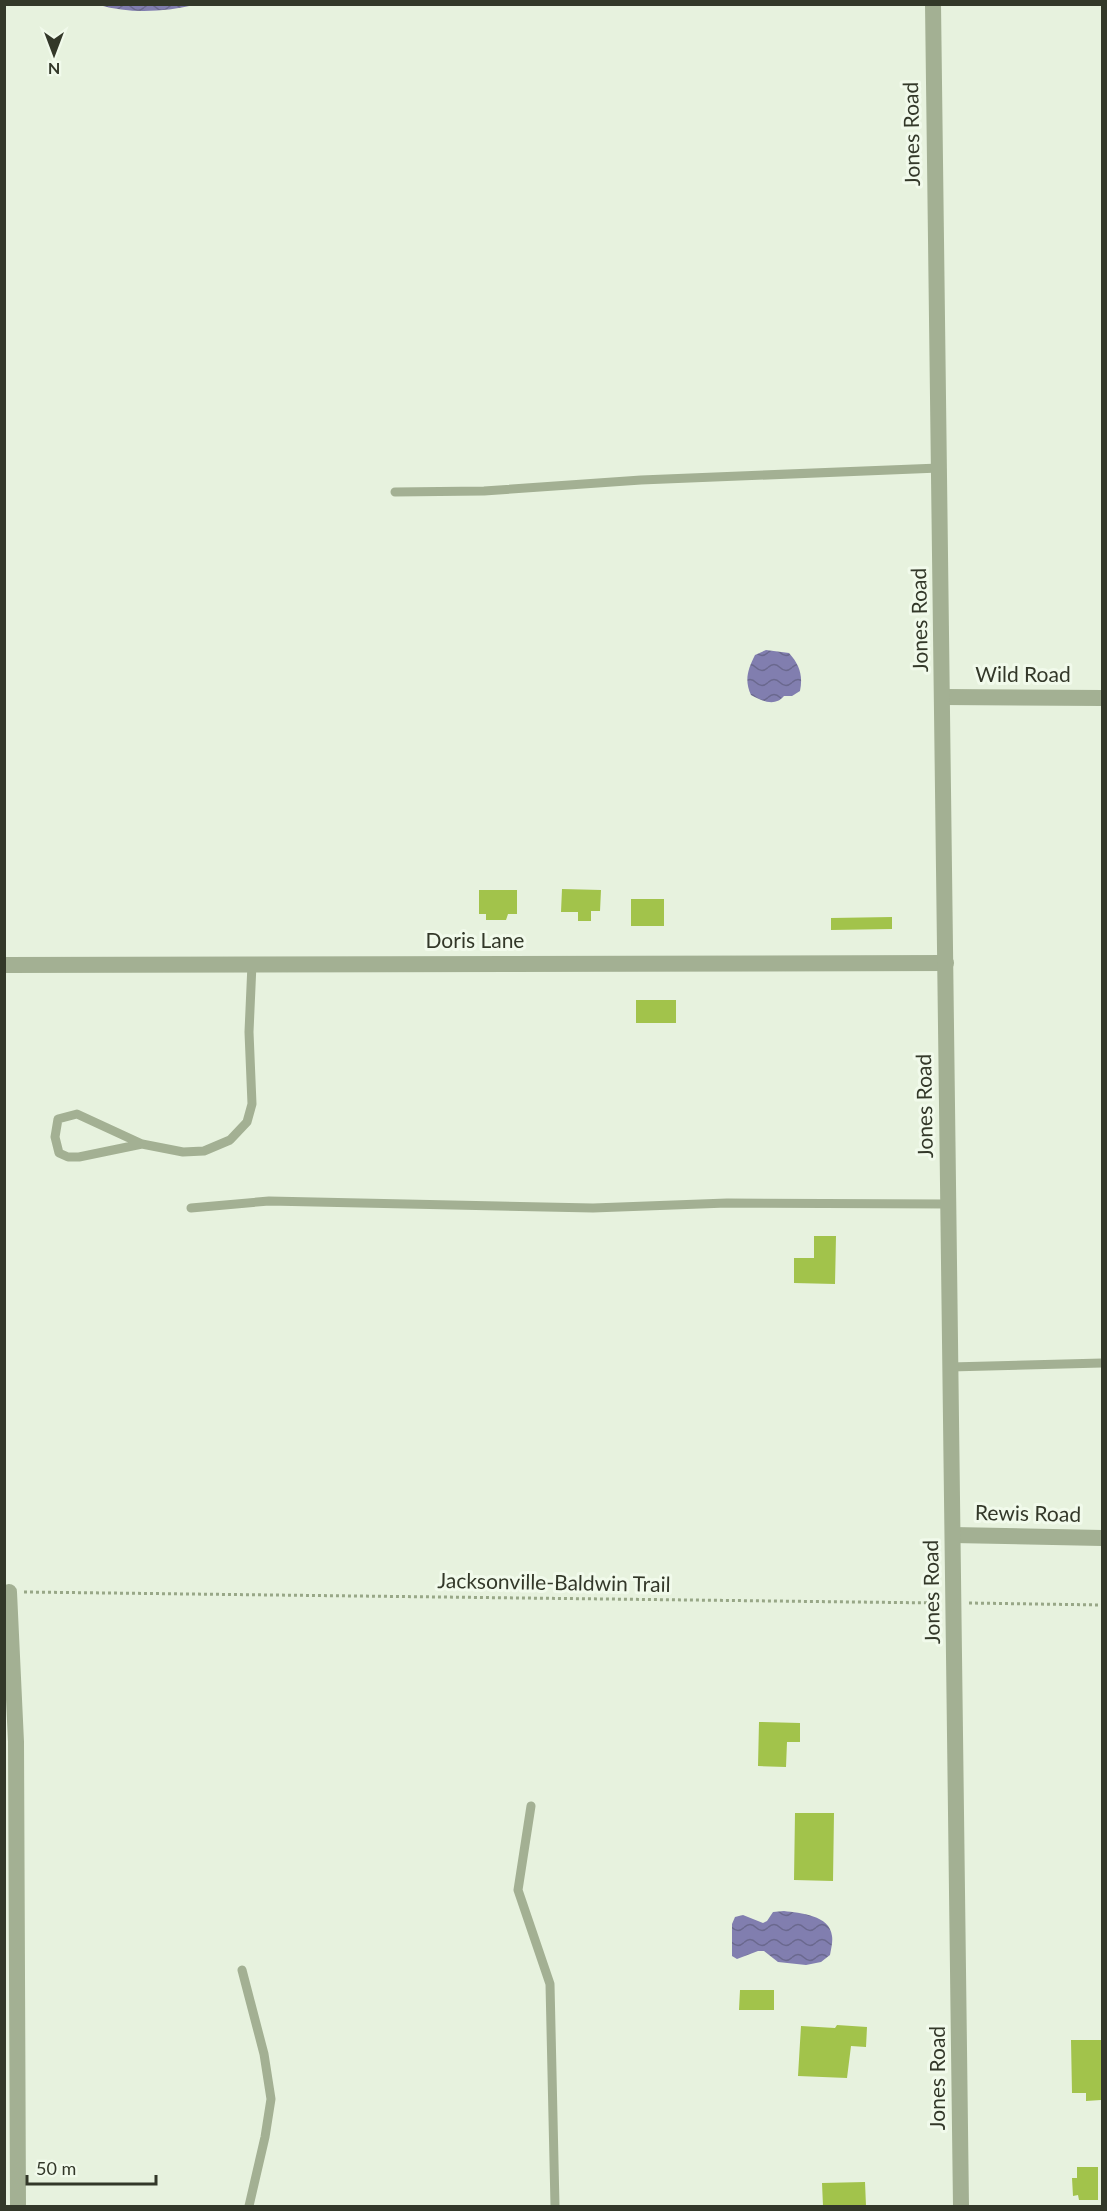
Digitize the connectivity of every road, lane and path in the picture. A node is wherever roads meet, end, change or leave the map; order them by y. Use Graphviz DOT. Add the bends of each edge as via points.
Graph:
graph roads {
  1 [pos="933,4"];
  2 [pos="939,468"];
  3 [pos="395,492"];
  4 [pos="944,698"];
  5 [pos="1102,698"];
  6 [pos="946,963"];
  7 [pos="252,964"];
  8 [pos="4,965"];
  9 [pos="142,1144"];
  10 [pos="948,1204"];
  11 [pos="191,1208"];
  12 [pos="1102,1363"];
  13 [pos="950,1367"];
  14 [pos="953,1535"];
  15 [pos="1102,1538"];
  16 [pos="9,1592"];
  17 [pos="954,1603"];
  18 [pos="1102,1605"];
  19 [pos="531,1806"];
  20 [pos="242,1970"];
  21 [pos="18,2206"];
  22 [pos="249,2206"];
  23 [pos="555,2206"];
  24 [pos="962,2206"];
  1 -- 2 [label="street, Jones Road"];
  2 -- 3 [label="lane"];
  2 -- 4 [label="street, Jones Road"];
  4 -- 5 [label="street, Wild Road"];
  4 -- 6 [label="street, Jones Road"];
  6 -- 7 [label="street, Doris Lane"];
  6 -- 10 [label="street, Jones Road"];
  7 -- 8 [label="street, Doris Lane"];
  7 -- 9 [label="lane" via="252,1104 248,1122 230,1140 204,1151 183,1152"];
  9 -- 9 [label="lane" via="77,1114 58,1119 55,1137 59,1153 68,1157"];
  10 -- 11 [label="lane" via="727,1203 593,1208 269,1202"];
  10 -- 13 [label="street, Jones Road"];
  12 -- 13 [label="lane"];
  13 -- 14 [label="street, Jones Road"];
  14 -- 15 [label="street, Rewis Road"];
  14 -- 17 [label="street, Jones Road"];
  16 -- 17 [label="path, Jacksonville-Baldwin Trail"];
  16 -- 21 [label="street" via="16,1742"];
  17 -- 18 [label="path, Jacksonville-Baldwin Trail"];
  17 -- 24 [label="street, Jones Road"];
  19 -- 23 [label="lane" via="518,1890 550,1984"];
  20 -- 22 [label="lane" via="264,2054 271,2099"];
}
